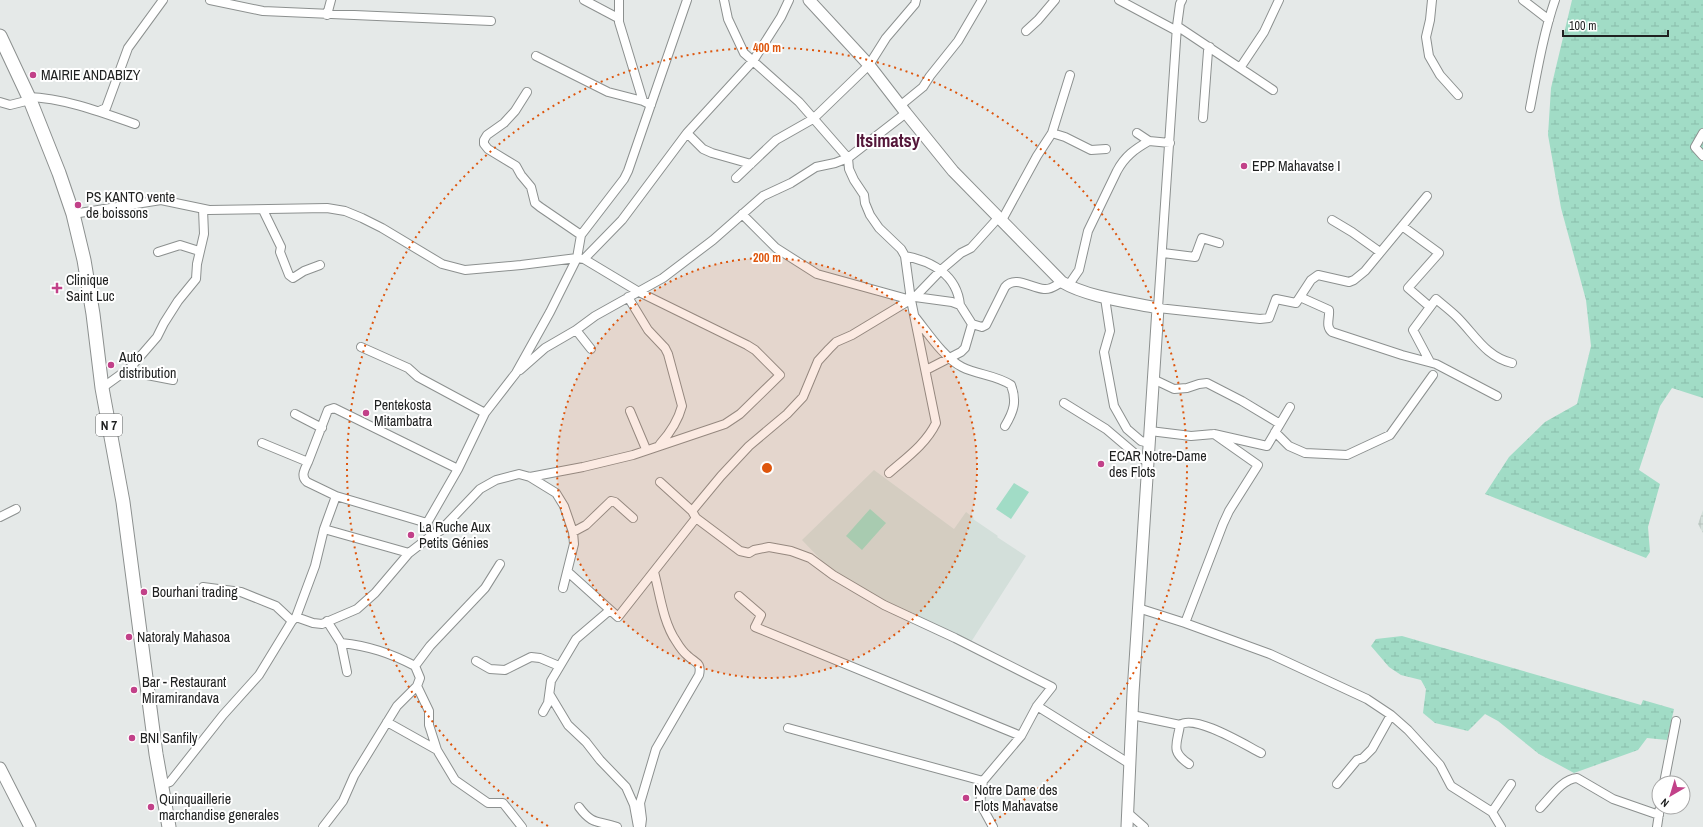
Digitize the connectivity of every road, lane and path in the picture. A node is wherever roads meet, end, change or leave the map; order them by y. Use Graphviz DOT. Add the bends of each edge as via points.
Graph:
graph roads {
  1 [pos="163,0"];
  2 [pos="210,0"];
  3 [pos="331,0"];
  4 [pos="584,0"];
  5 [pos="619,0"];
  6 [pos="687,0"];
  7 [pos="724,0"];
  8 [pos="789,0"];
  9 [pos="810,0"];
  10 [pos="916,0"];
  11 [pos="982,0"];
  12 [pos="1054,0"];
  13 [pos="1119,0"];
  14 [pos="1182,0"];
  15 [pos="1279,0"];
  16 [pos="1432,0"];
  17 [pos="1523,0"];
  18 [pos="1555,0"];
  19 [pos="327,15"];
  20 [pos="618,18"];
  21 [pos="1549,20"];
  22 [pos="491,21"];
  23 [pos="1177,28"];
  24 [pos="1026,31"];
  25 [pos="0,36"];
  26 [pos="1210,47"];
  27 [pos="536,56"];
  28 [pos="753,61"];
  29 [pos="869,65"];
  30 [pos="1240,68"];
  31 [pos="1070,76"];
  32 [pos="1273,90"];
  33 [pos="528,92"];
  34 [pos="1458,95"];
  35 [pos="29,98"];
  36 [pos="643,101"];
  37 [pos="0,102"];
  38 [pos="651,105"];
  39 [pos="1530,108"];
  40 [pos="903,109"];
  41 [pos="99,111"];
  42 [pos="1203,118"];
  43 [pos="814,119"];
  44 [pos="136,124"];
  45 [pos="687,133"];
  46 [pos="1052,133"];
  47 [pos="1137,133"];
  48 [pos="1703,133"];
  49 [pos="1149,141"];
  50 [pos="1170,143"];
  51 [pos="1106,149"];
  52 [pos="1703,156"];
  53 [pos="848,158"];
  54 [pos="751,164"];
  55 [pos="736,178"];
  56 [pos="1427,196"];
  57 [pos="203,209"];
  58 [pos="263,210"];
  59 [pos="73,214"];
  60 [pos="742,214"];
  61 [pos="1000,219"];
  62 [pos="1332,220"];
  63 [pos="1402,226"];
  64 [pos="581,235"];
  65 [pos="1219,243"];
  66 [pos="199,251"];
  67 [pos="158,252"];
  68 [pos="1380,252"];
  69 [pos="1163,253"];
  70 [pos="905,256"];
  71 [pos="580,258"];
  72 [pos="320,264"];
  73 [pos="941,270"];
  74 [pos="1065,284"];
  75 [pos="639,292"];
  76 [pos="628,297"];
  77 [pos="1300,297"];
  78 [pos="913,298"];
  79 [pos="1105,298"];
  80 [pos="960,305"];
  81 [pos="1430,307"];
  82 [pos="1158,308"];
  83 [pos="914,316"];
  84 [pos="972,324"];
  85 [pos="576,330"];
  86 [pos="361,347"];
  87 [pos="591,349"];
  88 [pos="950,359"];
  89 [pos="1430,362"];
  90 [pos="1512,362"];
  91 [pos="926,370"];
  92 [pos="125,373"];
  93 [pos="516,373"];
  94 [pos="1433,375"];
  95 [pos="1153,379"];
  96 [pos="173,380"];
  97 [pos="102,388"];
  98 [pos="1497,396"];
  99 [pos="1064,403"];
  100 [pos="1290,407"];
  101 [pos="630,411"];
  102 [pos="485,413"];
  103 [pos="295,414"];
  104 [pos="1280,424"];
  105 [pos="1005,426"];
  106 [pos="322,428"];
  107 [pos="1150,430"];
  108 [pos="1275,432"];
  109 [pos="1214,434"];
  110 [pos="262,443"];
  111 [pos="1149,443"];
  112 [pos="660,444"];
  113 [pos="646,450"];
  114 [pos="308,462"];
  115 [pos="1148,462"];
  116 [pos="458,469"];
  117 [pos="889,474"];
  118 [pos="530,477"];
  119 [pos="660,482"];
  120 [pos="336,496"];
  121 [pos="16,509"];
  122 [pos="692,511"];
  123 [pos="0,517"];
  124 [pos="633,518"];
  125 [pos="696,518"];
  126 [pos="427,523"];
  127 [pos="324,529"];
  128 [pos="573,532"];
  129 [pos="431,536"];
  130 [pos="409,552"];
  131 [pos="500,564"];
  132 [pos="568,572"];
  133 [pos="654,572"];
  134 [pos="203,587"];
  135 [pos="563,588"];
  136 [pos="739,596"];
  137 [pos="1138,608"];
  138 [pos="610,610"];
  139 [pos="294,618"];
  140 [pos="327,621"];
  141 [pos="1185,622"];
  142 [pos="341,643"];
  143 [pos="476,661"];
  144 [pos="415,666"];
  145 [pos="559,666"];
  146 [pos="347,672"];
  147 [pos="417,686"];
  148 [pos="550,696"];
  149 [pos="1037,706"];
  150 [pos="543,712"];
  151 [pos="1132,715"];
  152 [pos="1391,715"];
  153 [pos="1676,721"];
  154 [pos="387,722"];
  155 [pos="1180,725"];
  156 [pos="788,728"];
  157 [pos="1021,736"];
  158 [pos="437,750"];
  159 [pos="1261,753"];
  160 [pos="1130,764"];
  161 [pos="1188,764"];
  162 [pos="0,768"];
  163 [pos="1666,775"];
  164 [pos="983,781"];
  165 [pos="1337,784"];
  166 [pos="1511,784"];
  167 [pos="161,785"];
  168 [pos="579,807"];
  169 [pos="1540,808"];
  170 [pos="1651,809"];
  171 [pos="1492,812"];
  172 [pos="1128,813"];
  173 [pos="1658,815"];
  174 [pos="30,827"];
  175 [pos="169,827"];
  176 [pos="323,827"];
  177 [pos="522,827"];
  178 [pos="616,827"];
  179 [pos="639,827"];
  180 [pos="993,827"];
  181 [pos="1127,827"];
  182 [pos="1144,827"];
  183 [pos="1501,827"];
  184 [pos="1657,827"];
  1 -- 41 [label="street" via="128,48 106,108"];
  2 -- 19 [label="street" via="263,11"];
  3 -- 19 [label="street"];
  4 -- 20 [label="street"];
  5 -- 20 [label="street"];
  6 -- 38 [label="street"];
  7 -- 28 [label="street" via="736,38 744,53"];
  8 -- 28 [label="street"];
  9 -- 29 [label="street"];
  10 -- 29 [label="street" via="886,38"];
  11 -- 40 [label="street" via="958,41 924,87"];
  12 -- 24 [label="street"];
  13 -- 23 [label="street"];
  14 -- 23 [label="street"];
  15 -- 30 [label="street" via="1264,32"];
  16 -- 34 [label="street" via="1426,37 1429,56 1440,75"];
  17 -- 21 [label="street"];
  18 -- 21 [label="street"];
  19 -- 22 [label="street"];
  20 -- 36 [label="street"];
  21 -- 39 [label="street" via="1539,54"];
  23 -- 26 [label="street"];
  23 -- 50 [label="street"];
  25 -- 35 [label="main road, N 7"];
  26 -- 30 [label="street"];
  26 -- 42 [label="street"];
  27 -- 36 [label="street" via="608,92"];
  28 -- 43 [label="street"];
  28 -- 45 [label="street"];
  29 -- 40 [label="street"];
  29 -- 43 [label="street"];
  30 -- 32 [label="street"];
  31 -- 46 [label="street"];
  33 -- 64 [label="street" via="504,123 487,135 484,144 516,166 531,187 535,203"];
  35 -- 37 [label="street" via="10,105"];
  35 -- 41 [label="street" via="47,97"];
  35 -- 59 [label="main road, N 7"];
  36 -- 38 [label="street"];
  38 -- 64 [label="street" via="624,179"];
  40 -- 53 [label="street"];
  40 -- 61 [label="street" via="953,171"];
  41 -- 44 [label="street"];
  43 -- 53 [label="street"];
  43 -- 54 [label="street" via="776,140"];
  45 -- 54 [label="street" via="702,149"];
  45 -- 71 [label="street" via="622,220"];
  46 -- 51 [label="street" via="1092,150"];
  46 -- 61 [label="street"];
  47 -- 49 [label="street"];
  48 -- 52 [label="street" via="1695,147"];
  49 -- 50 [label="street"];
  49 -- 74 [label="street" via="1133,151 1121,163 1088,231 1079,270"];
  50 -- 69 [label="street"];
  53 -- 60 [label="street" via="816,167 791,183 763,196"];
  53 -- 70 [label="street" via="849,169 864,195 870,215"];
  54 -- 55 [label="street"];
  56 -- 63 [label="street"];
  57 -- 58 [label="street"];
  57 -- 59 [label="street" via="161,200"];
  57 -- 66 [label="street" via="204,234"];
  58 -- 71 [label="street" via="327,208 345,211 382,228 442,264 465,270"];
  58 -- 72 [label="street" via="281,247 280,252 289,276 293,278"];
  59 -- 97 [label="main road, N 7" via="93,314"];
  60 -- 75 [label="street" via="663,278"];
  60 -- 78 [label="street" via="776,248 817,274"];
  61 -- 73 [label="street" via="971,248 960,253"];
  61 -- 74 [label="street"];
  62 -- 68 [label="street"];
  63 -- 68 [label="street"];
  63 -- 81 [label="street" via="1439,253 1408,288"];
  64 -- 71 [label="street"];
  65 -- 69 [label="street" via="1202,238 1195,257"];
  66 -- 67 [label="street" via="180,244"];
  66 -- 92 [label="street" via="196,280 178,301 157,337"];
  68 -- 77 [label="street" via="1354,280 1349,282 1318,275 1311,280"];
  69 -- 82 [label="street"];
  70 -- 73 [label="street" via="921,259"];
  70 -- 78 [label="street"];
  71 -- 75 [label="street"];
  71 -- 93 [label="street"];
  73 -- 78 [label="street"];
  73 -- 80 [label="street" via="954,284 959,294"];
  74 -- 79 [label="street"];
  74 -- 84 [label="street" via="1044,290 1014,281 1009,282 986,324 982,327"];
  75 -- 76 [label="street"];
  75 -- 112 [label="street" via="747,344 780,375 733,420"];
  76 -- 85 [label="street"];
  76 -- 112 [label="street" via="648,330 668,354 682,406 670,433"];
  77 -- 82 [label="street" via="1296,303 1276,299 1269,318"];
  77 -- 89 [label="street" via="1329,310 1328,324 1332,332"];
  78 -- 80 [label="street"];
  78 -- 83 [label="street"];
  78 -- 122 [label="street" via="836,342 818,361 803,397 749,446"];
  79 -- 82 [label="street"];
  79 -- 111 [label="street" via="1110,331 1104,352 1114,406 1127,429 1141,441"];
  80 -- 84 [label="street"];
  81 -- 89 [label="street" via="1413,330"];
  81 -- 90 [label="street" via="1436,299 1457,317 1487,350 1500,360"];
  82 -- 95 [label="street"];
  83 -- 88 [label="street"];
  83 -- 91 [label="street"];
  84 -- 88 [label="street" via="964,348"];
  85 -- 87 [label="street"];
  85 -- 93 [label="street" via="545,348"];
  86 -- 102 [label="street" via="408,368 418,377"];
  88 -- 91 [label="street"];
  88 -- 105 [label="street" via="976,373 1011,385 1016,402"];
  89 -- 98 [label="street"];
  91 -- 117 [label="street" via="936,423 924,442"];
  92 -- 96 [label="street"];
  92 -- 97 [label="street"];
  93 -- 102 [label="street"];
  94 -- 108 [label="street" via="1390,435 1347,455 1305,453 1289,446"];
  95 -- 104 [label="street" via="1174,389 1207,384"];
  95 -- 107 [label="street"];
  97 -- 167 [label="main road, N 7" via="123,502"];
  99 -- 115 [label="street" via="1100,425"];
  100 -- 104 [label="street"];
  101 -- 113 [label="street"];
  102 -- 116 [label="street"];
  103 -- 106 [label="street"];
  104 -- 108 [label="street"];
  106 -- 114 [label="street"];
  106 -- 116 [label="street" via="328,410 334,408"];
  107 -- 109 [label="street" via="1191,436"];
  107 -- 111 [label="street"];
  108 -- 109 [label="street" via="1267,446"];
  109 -- 141 [label="street" via="1258,465 1229,511"];
  110 -- 114 [label="street"];
  111 -- 115 [label="street"];
  112 -- 113 [label="street"];
  113 -- 118 [label="street" via="583,467"];
  114 -- 120 [label="street" via="302,475 304,479"];
  115 -- 137 [label="street"];
  116 -- 126 [label="street"];
  118 -- 128 [label="street" via="556,494 564,506"];
  118 -- 129 [label="street" via="519,474 496,480 480,489 444,528"];
  119 -- 122 [label="street"];
  120 -- 126 [label="street"];
  120 -- 127 [label="street"];
  121 -- 123 [label="street"];
  122 -- 125 [label="street"];
  124 -- 128 [label="street" via="611,501 586,525"];
  125 -- 133 [label="street"];
  125 -- 149 [label="street" via="740,551 749,553 769,547 810,558 833,575 884,605 1052,687"];
  126 -- 129 [label="street"];
  127 -- 130 [label="street"];
  127 -- 139 [label="street" via="315,566"];
  128 -- 132 [label="street" via="574,544"];
  129 -- 130 [label="street"];
  130 -- 140 [label="street" via="375,593 357,609"];
  131 -- 144 [label="street" via="485,588 430,646"];
  132 -- 135 [label="street"];
  132 -- 138 [label="street"];
  133 -- 138 [label="street" via="618,618"];
  133 -- 179 [label="street" via="675,640 700,668 699,675 656,749 640,803 642,818"];
  134 -- 139 [label="street" via="241,592 276,606"];
  136 -- 157 [label="street" via="761,615 755,627"];
  137 -- 141 [label="street"];
  137 -- 151 [label="street"];
  138 -- 145 [label="street" via="581,633"];
  139 -- 140 [label="street" via="322,624"];
  139 -- 167 [label="street" via="259,675 223,715 170,782"];
  140 -- 142 [label="street"];
  141 -- 152 [label="street" via="1277,657 1367,699"];
  142 -- 144 [label="street" via="386,652"];
  142 -- 146 [label="street"];
  143 -- 145 [label="street" via="490,669 505,670 531,657"];
  144 -- 147 [label="street" via="420,678"];
  145 -- 148 [label="street" via="551,681"];
  147 -- 154 [label="street" via="397,706"];
  147 -- 158 [label="street" via="429,711 429,725"];
  148 -- 150 [label="street"];
  148 -- 179 [label="street" via="568,725 626,787 634,805"];
  149 -- 157 [label="street"];
  149 -- 160 [label="street"];
  151 -- 155 [label="street"];
  151 -- 160 [label="street"];
  152 -- 165 [label="street" via="1372,749 1363,758 1356,760"];
  152 -- 171 [label="street" via="1440,765 1451,786"];
  153 -- 163 [label="street"];
  154 -- 158 [label="street"];
  154 -- 176 [label="street" via="354,776 343,801"];
  155 -- 159 [label="street" via="1183,722 1190,722 1208,728"];
  155 -- 161 [label="street" via="1177,756"];
  156 -- 164 [label="street"];
  157 -- 164 [label="street"];
  158 -- 177 [label="street" via="456,780 488,803 503,803"];
  160 -- 172 [label="street"];
  162 -- 174 [label="street"];
  164 -- 180 [label="street" via="980,803"];
  166 -- 171 [label="street"];
  167 -- 175 [label="main road, N 7"];
  168 -- 178 [label="street" via="594,822"];
  169 -- 170 [label="street" via="1566,782 1577,778 1613,799"];
  171 -- 183 [label="street"];
  172 -- 181 [label="street"];
  172 -- 182 [label="street"];
  173 -- 184 [label="street"];
}
